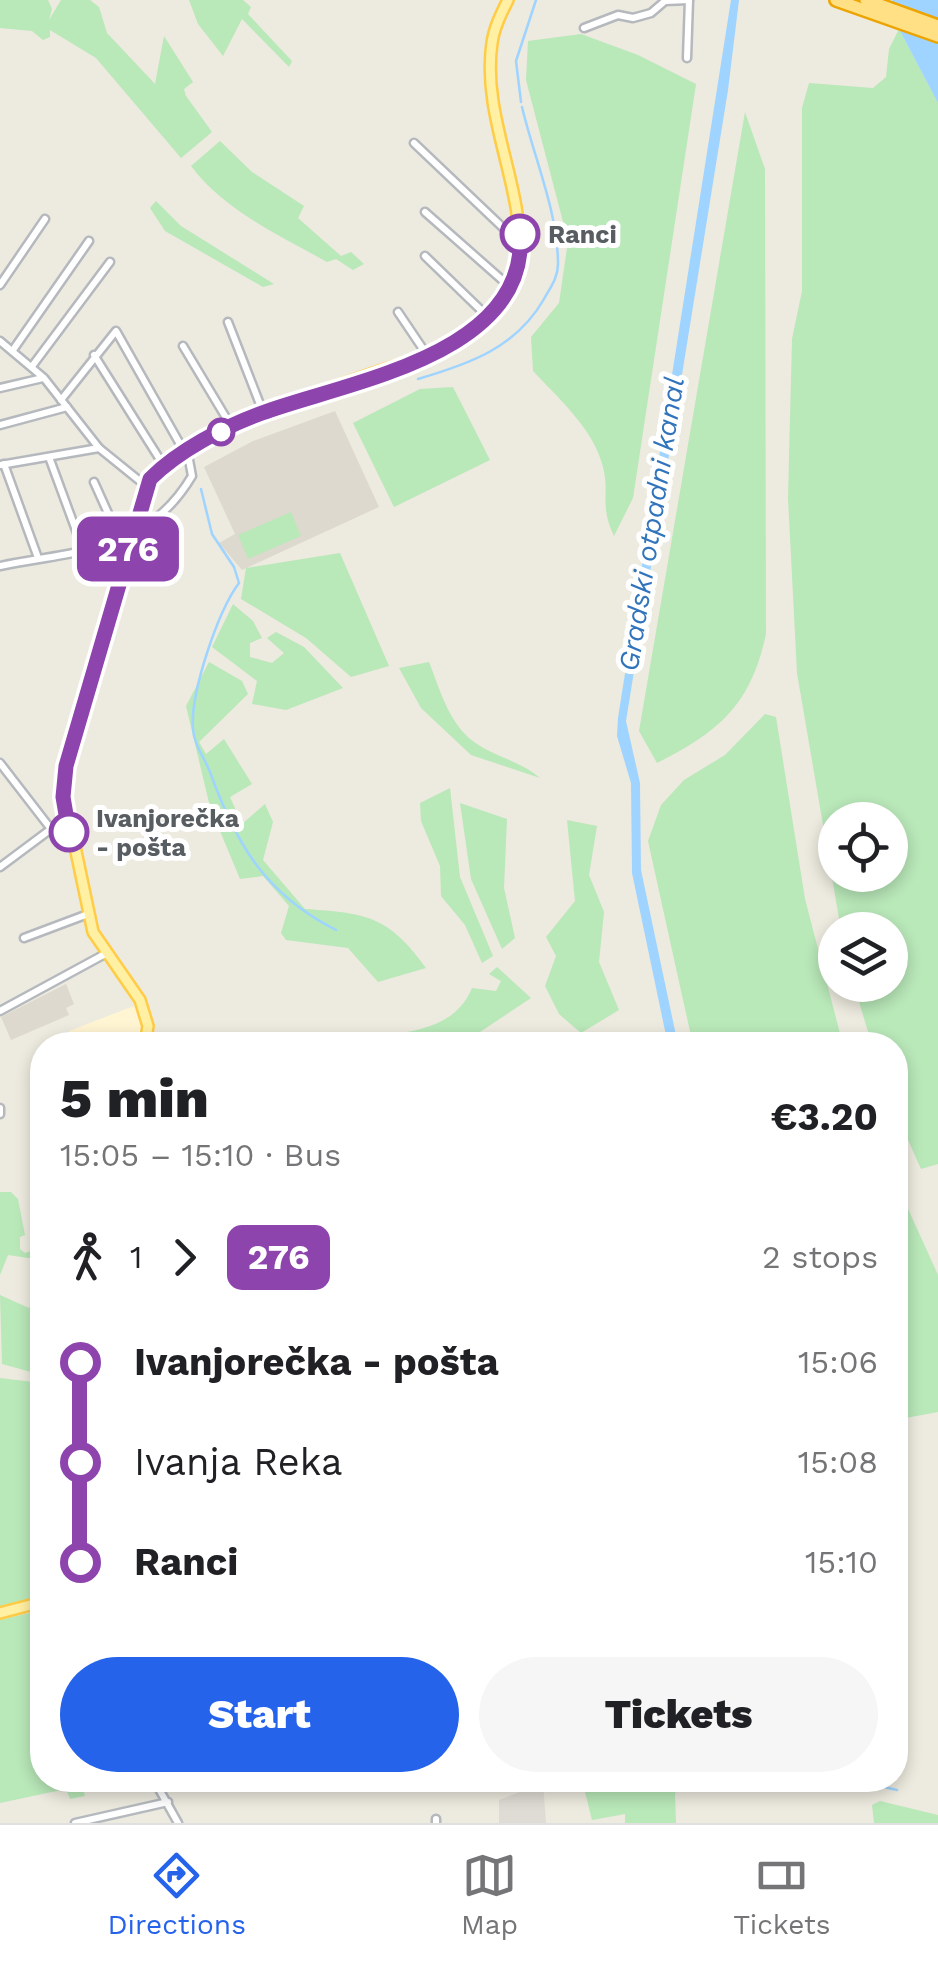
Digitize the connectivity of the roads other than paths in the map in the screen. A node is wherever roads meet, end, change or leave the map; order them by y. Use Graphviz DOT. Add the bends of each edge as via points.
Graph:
graph roads {
  1 [pos="508,0"];
  2 [pos="689,0"];
  3 [pos="836,0"];
  4 [pos="866,0"];
  5 [pos="938,26"];
  6 [pos="584,28"];
  7 [pos="938,36"];
  8 [pos="687,58"];
  9 [pos="414,143"];
  10 [pos="425,212"];
  11 [pos="46,218"];
  12 [pos="90,241"];
  13 [pos="520,243"];
  14 [pos="424,256"];
  15 [pos="110,262"];
  16 [pos="0,286"];
  17 [pos="509,286"];
  18 [pos="398,312"];
  19 [pos="488,317"];
  20 [pos="228,322"];
  21 [pos="0,342"];
  22 [pos="184,346"];
  23 [pos="13,350"];
  24 [pos="94,355"];
  25 [pos="427,355"];
  26 [pos="33,366"];
  27 [pos="44,378"];
  28 [pos="0,388"];
  29 [pos="64,404"];
  30 [pos="263,412"];
  31 [pos="0,425"];
  32 [pos="231,426"];
  33 [pos="99,448"];
  34 [pos="184,454"];
  35 [pos="49,456"];
  36 [pos="2,465"];
  37 [pos="164,466"];
  38 [pos="94,482"];
  39 [pos="146,486"];
  40 [pos="126,539"];
  41 [pos="84,552"];
  42 [pos="38,558"];
  43 [pos="0,566"];
  44 [pos="2,768"];
  45 [pos="68,827"];
  46 [pos="51,829"];
  47 [pos="0,867"];
  48 [pos="88,914"];
  49 [pos="24,938"];
  50 [pos="105,954"];
  51 [pos="0,1011"];
  52 [pos="147,1032"];
  53 [pos="30,1605"];
  54 [pos="0,1614"];
  55 [pos="162,1792"];
  56 [pos="168,1802"];
  57 [pos="76,1823"];
  58 [pos="178,1823"];
  1 -- 13 [label="main road" via="491,64"];
  2 -- 6 [label="street"];
  2 -- 8 [label="street"];
  3 -- 7 [label="highway"];
  4 -- 5 [label="highway"];
  9 -- 13 [label="street"];
  10 -- 17 [label="street"];
  11 -- 16 [label="street"];
  12 -- 23 [label="street"];
  13 -- 17 [label="main road"];
  14 -- 19 [label="street"];
  15 -- 26 [label="street"];
  17 -- 19 [label="main road"];
  18 -- 25 [label="street"];
  19 -- 25 [label="main road" via="468,336"];
  20 -- 30 [label="street"];
  21 -- 23 [label="street"];
  22 -- 32 [label="street"];
  23 -- 26 [label="street"];
  24 -- 29 [label="street"];
  24 -- 34 [label="street" via="116,331"];
  24 -- 37 [label="street"];
  25 -- 30 [label="main road"];
  26 -- 27 [label="street"];
  27 -- 28 [label="street"];
  27 -- 29 [label="street"];
  29 -- 31 [label="street"];
  29 -- 33 [label="street"];
  30 -- 32 [label="main road"];
  32 -- 34 [label="main road"];
  33 -- 35 [label="street"];
  33 -- 39 [label="street"];
  34 -- 37 [label="main road"];
  34 -- 40 [label="street" via="193,471 174,503"];
  35 -- 36 [label="street"];
  35 -- 41 [label="street"];
  36 -- 42 [label="street"];
  37 -- 39 [label="main road"];
  38 -- 40 [label="street"];
  39 -- 40 [label="main road"];
  40 -- 41 [label="street"];
  40 -- 45 [label="main road" via="66,766"];
  41 -- 42 [label="street"];
  42 -- 43 [label="street"];
  44 -- 46 [label="street"];
  45 -- 46 [label="street"];
  45 -- 48 [label="main road"];
  46 -- 47 [label="street"];
  48 -- 49 [label="street"];
  48 -- 50 [label="main road"];
  50 -- 51 [label="street"];
  50 -- 52 [label="main road" via="145,1010"];
  53 -- 54 [label="main road"];
  55 -- 56 [label="street"];
  56 -- 57 [label="street"];
  56 -- 58 [label="street"];
}
